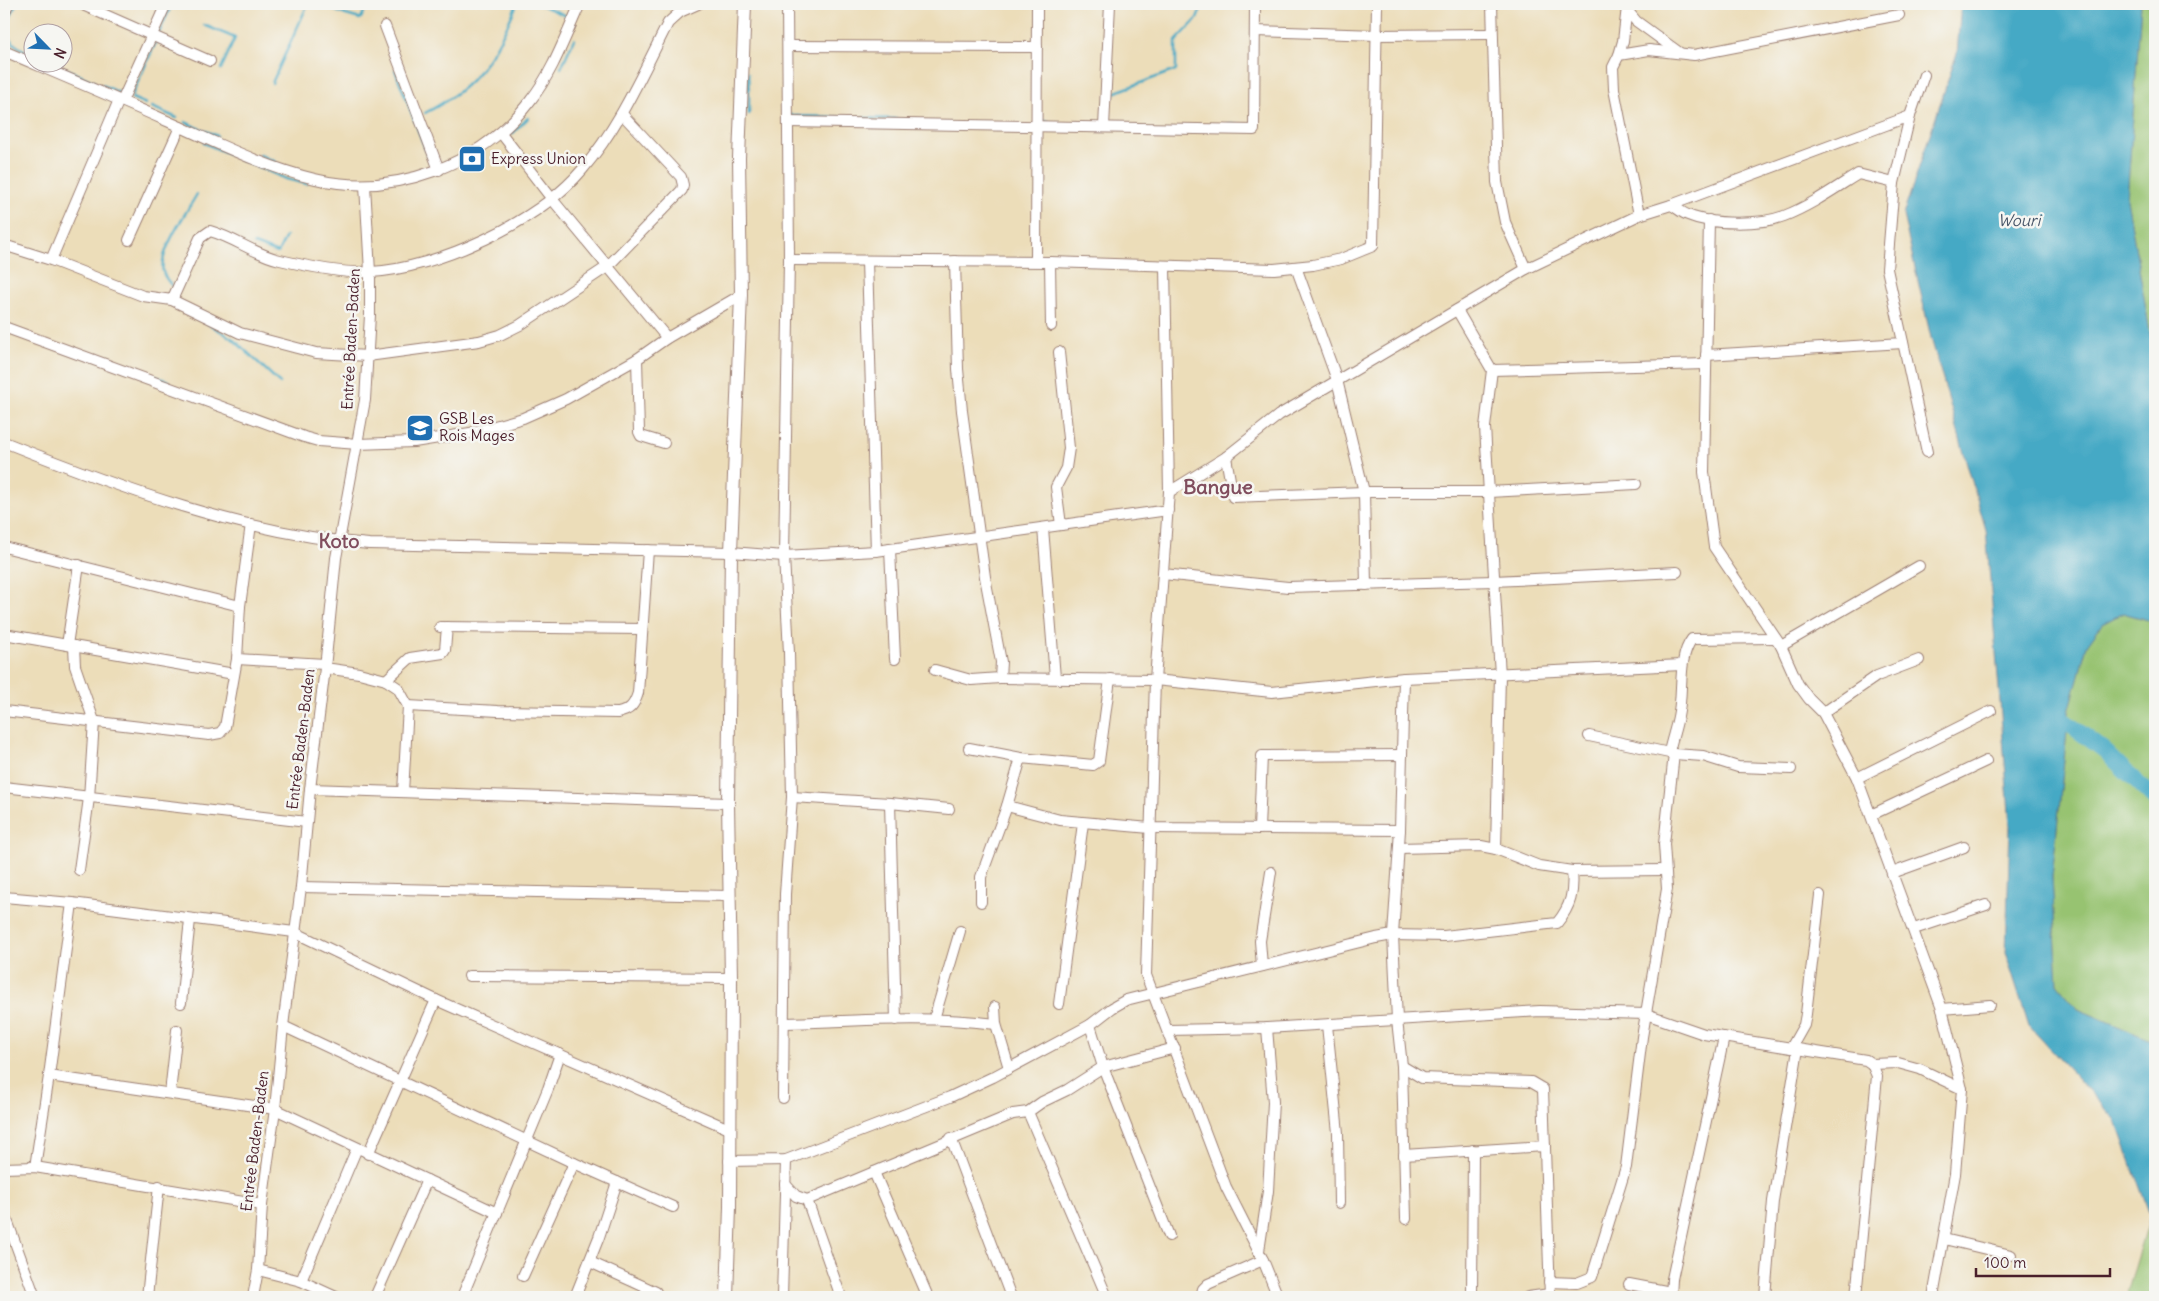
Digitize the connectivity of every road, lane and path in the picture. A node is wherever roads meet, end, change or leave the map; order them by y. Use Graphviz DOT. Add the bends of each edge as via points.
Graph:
graph roads {
  1 [pos="8,4"];
  2 [pos="166,4"];
  3 [pos="698,4"];
  4 [pos="745,4"];
  5 [pos="787,4"];
  6 [pos="1037,4"];
  7 [pos="1110,4"];
  8 [pos="1255,4"];
  9 [pos="1377,4"];
  10 [pos="1492,4"];
  11 [pos="576,5"];
  12 [pos="85,6"];
  13 [pos="1627,7"];
  14 [pos="4,14"];
  15 [pos="1900,15"];
  16 [pos="385,26"];
  17 [pos="1255,31"];
  18 [pos="1491,34"];
  19 [pos="1377,35"];
  20 [pos="152,36"];
  21 [pos="788,46"];
  22 [pos="1037,47"];
  23 [pos="4,51"];
  24 [pos="1682,54"];
  25 [pos="1619,55"];
  26 [pos="210,61"];
  27 [pos="1924,75"];
  28 [pos="120,100"];
  29 [pos="622,114"];
  30 [pos="1910,116"];
  31 [pos="788,122"];
  32 [pos="1036,126"];
  33 [pos="180,127"];
  34 [pos="1104,127"];
  35 [pos="501,132"];
  36 [pos="439,170"];
  37 [pos="1894,183"];
  38 [pos="365,185"];
  39 [pos="552,199"];
  40 [pos="1671,205"];
  41 [pos="1639,215"];
  42 [pos="1709,220"];
  43 [pos="129,240"];
  44 [pos="4,248"];
  45 [pos="51,260"];
  46 [pos="789,260"];
  47 [pos="867,261"];
  48 [pos="955,261"];
  49 [pos="1036,262"];
  50 [pos="1050,262"];
  51 [pos="1164,266"];
  52 [pos="607,267"];
  53 [pos="1296,267"];
  54 [pos="1526,269"];
  55 [pos="370,272"];
  56 [pos="741,295"];
  57 [pos="172,300"];
  58 [pos="1457,310"];
  59 [pos="1051,326"];
  60 [pos="4,327"];
  61 [pos="667,338"];
  62 [pos="1903,343"];
  63 [pos="1059,352"];
  64 [pos="368,356"];
  65 [pos="637,359"];
  66 [pos="1706,359"];
  67 [pos="1492,370"];
  68 [pos="1338,380"];
  69 [pos="4,442"];
  70 [pos="358,444"];
  71 [pos="664,444"];
  72 [pos="1927,452"];
  73 [pos="1226,457"];
  74 [pos="1636,484"];
  75 [pos="1170,492"];
  76 [pos="1364,492"];
  77 [pos="1489,492"];
  78 [pos="1168,510"];
  79 [pos="251,524"];
  80 [pos="1061,525"];
  81 [pos="1043,528"];
  82 [pos="980,537"];
  83 [pos="339,541"];
  84 [pos="4,547"];
  85 [pos="890,549"];
  86 [pos="648,550"];
  87 [pos="876,551"];
  88 [pos="731,552"];
  89 [pos="784,556"];
  90 [pos="79,566"];
  91 [pos="1920,566"];
  92 [pos="1677,572"];
  93 [pos="1163,574"];
  94 [pos="1494,581"];
  95 [pos="1366,585"];
  96 [pos="240,606"];
  97 [pos="642,629"];
  98 [pos="4,634"];
  99 [pos="1778,642"];
  100 [pos="71,646"];
  101 [pos="237,659"];
  102 [pos="894,659"];
  103 [pos="1919,660"];
  104 [pos="1682,665"];
  105 [pos="325,666"];
  106 [pos="935,670"];
  107 [pos="234,674"];
  108 [pos="1500,675"];
  109 [pos="1000,678"];
  110 [pos="1055,678"];
  111 [pos="1404,678"];
  112 [pos="1110,679"];
  113 [pos="386,680"];
  114 [pos="1155,680"];
  115 [pos="408,706"];
  116 [pos="4,711"];
  117 [pos="1991,711"];
  118 [pos="1823,713"];
  119 [pos="94,721"];
  120 [pos="1589,736"];
  121 [pos="969,748"];
  122 [pos="1671,753"];
  123 [pos="1402,755"];
  124 [pos="1021,758"];
  125 [pos="1986,761"];
  126 [pos="1791,769"];
  127 [pos="1857,778"];
  128 [pos="4,787"];
  129 [pos="310,789"];
  130 [pos="403,792"];
  131 [pos="792,797"];
  132 [pos="89,798"];
  133 [pos="890,802"];
  134 [pos="728,803"];
  135 [pos="1007,806"];
  136 [pos="949,809"];
  137 [pos="1871,815"];
  138 [pos="307,822"];
  139 [pos="1083,823"];
  140 [pos="1150,828"];
  141 [pos="1259,829"];
  142 [pos="1400,830"];
  143 [pos="1964,847"];
  144 [pos="1399,848"];
  145 [pos="1496,849"];
  146 [pos="79,870"];
  147 [pos="1665,870"];
  148 [pos="1572,871"];
  149 [pos="1271,872"];
  150 [pos="1892,873"];
  151 [pos="301,886"];
  152 [pos="1820,895"];
  153 [pos="729,896"];
  154 [pos="4,897"];
  155 [pos="981,902"];
  156 [pos="72,903"];
  157 [pos="1986,905"];
  158 [pos="190,920"];
  159 [pos="1914,929"];
  160 [pos="294,932"];
  161 [pos="960,932"];
  162 [pos="1393,936"];
  163 [pos="1262,966"];
  164 [pos="469,976"];
  165 [pos="731,978"];
  166 [pos="1152,993"];
  167 [pos="436,1000"];
  168 [pos="181,1003"];
  169 [pos="1059,1004"];
  170 [pos="1990,1005"];
  171 [pos="995,1007"];
  172 [pos="1942,1009"];
  173 [pos="1646,1014"];
  174 [pos="934,1019"];
  175 [pos="896,1020"];
  176 [pos="1397,1020"];
  177 [pos="785,1023"];
  178 [pos="996,1024"];
  179 [pos="1327,1024"];
  180 [pos="1090,1025"];
  181 [pos="283,1026"];
  182 [pos="1267,1028"];
  183 [pos="177,1030"];
  184 [pos="1168,1030"];
  185 [pos="1724,1037"];
  186 [pos="1175,1048"];
  187 [pos="1795,1048"];
  188 [pos="560,1054"];
  189 [pos="1872,1064"];
  190 [pos="1402,1066"];
  191 [pos="1104,1067"];
  192 [pos="1009,1068"];
  193 [pos="49,1076"];
  194 [pos="400,1082"];
  195 [pos="1962,1089"];
  196 [pos="170,1094"];
  197 [pos="783,1098"];
  198 [pos="275,1109"];
  199 [pos="1028,1112"];
  200 [pos="729,1129"];
  201 [pos="951,1138"];
  202 [pos="526,1140"];
  203 [pos="1545,1146"];
  204 [pos="357,1148"];
  205 [pos="1473,1150"];
  206 [pos="368,1154"];
  207 [pos="1404,1155"];
  208 [pos="786,1160"];
  209 [pos="730,1161"];
  210 [pos="574,1163"];
  211 [pos="35,1167"];
  212 [pos="4,1168"];
  213 [pos="874,1172"];
  214 [pos="427,1180"];
  215 [pos="617,1182"];
  216 [pos="785,1184"];
  217 [pos="159,1186"];
  218 [pos="807,1200"];
  219 [pos="1339,1203"];
  220 [pos="262,1204"];
  221 [pos="673,1207"];
  222 [pos="4,1212"];
  223 [pos="496,1213"];
  224 [pos="1406,1219"];
  225 [pos="1169,1236"];
  226 [pos="1944,1239"];
  227 [pos="1261,1255"];
  228 [pos="2011,1255"];
  229 [pos="590,1262"];
  230 [pos="258,1270"];
  231 [pos="523,1276"];
  232 [pos="301,1281"];
  233 [pos="1548,1282"];
  234 [pos="1629,1284"];
  235 [pos="656,1292"];
  236 [pos="1671,1295"];
  237 [pos="1550,1296"];
  238 [pos="35,1297"];
  239 [pos="147,1297"];
  240 [pos="253,1297"];
  241 [pos="333,1297"];
  242 [pos="375,1297"];
  243 [pos="463,1297"];
  244 [pos="575,1297"];
  245 [pos="727,1297"];
  246 [pos="782,1297"];
  247 [pos="842,1297"];
  248 [pos="928,1297"];
  249 [pos="1011,1297"];
  250 [pos="1107,1297"];
  251 [pos="1201,1297"];
  252 [pos="1278,1297"];
  253 [pos="1472,1297"];
  254 [pos="1528,1297"];
  255 [pos="1765,1297"];
  256 [pos="1856,1297"];
  257 [pos="1933,1297"];
  1 -- 14 [label="street"];
  2 -- 20 [label="street"];
  3 -- 29 [label="street" via="680,12 668,23"];
  4 -- 56 [label="main road" via="738,158"];
  5 -- 21 [label="street"];
  6 -- 22 [label="street"];
  7 -- 34 [label="street"];
  8 -- 17 [label="street"];
  9 -- 19 [label="street"];
  10 -- 18 [label="street"];
  11 -- 35 [label="street" via="540,87"];
  12 -- 20 [label="street"];
  13 -- 24 [label="street" via="1636,22"];
  13 -- 25 [label="street"];
  15 -- 24 [label="street" via="1694,55"];
  16 -- 36 [label="street"];
  17 -- 19 [label="street"];
  17 -- 34 [label="street" via="1254,130"];
  18 -- 19 [label="street"];
  18 -- 54 [label="street" via="1497,182 1505,222"];
  19 -- 53 [label="street" via="1373,246 1341,260"];
  20 -- 26 [label="street"];
  20 -- 28 [label="street"];
  21 -- 22 [label="street"];
  21 -- 31 [label="street"];
  22 -- 32 [label="street"];
  23 -- 28 [label="street"];
  24 -- 25 [label="street" via="1648,50"];
  25 -- 41 [label="street" via="1613,67 1614,89"];
  27 -- 30 [label="street"];
  28 -- 33 [label="street"];
  28 -- 45 [label="street"];
  29 -- 39 [label="street" via="582,170"];
  29 -- 52 [label="street" via="681,177 684,186"];
  30 -- 37 [label="street"];
  30 -- 40 [label="street"];
  31 -- 32 [label="street"];
  31 -- 46 [label="street"];
  32 -- 34 [label="street"];
  32 -- 49 [label="street"];
  33 -- 38 [label="street" via="294,174 316,180"];
  33 -- 43 [label="street"];
  35 -- 36 [label="street"];
  35 -- 39 [label="street"];
  36 -- 38 [label="street" via="403,180"];
  37 -- 42 [label="street" via="1858,174 1782,217 1754,222"];
  37 -- 62 [label="street" via="1886,269"];
  38 -- 55 [label="street, Entrée Baden-Baden"];
  39 -- 52 [label="street"];
  39 -- 55 [label="street" via="467,248 400,268"];
  40 -- 41 [label="street"];
  40 -- 42 [label="street" via="1688,215"];
  41 -- 54 [label="street"];
  42 -- 66 [label="street"];
  44 -- 45 [label="street"];
  45 -- 57 [label="street" via="143,296"];
  46 -- 47 [label="street"];
  46 -- 89 [label="street"];
  47 -- 48 [label="street"];
  47 -- 87 [label="street"];
  48 -- 49 [label="street"];
  48 -- 82 [label="street" via="958,369"];
  49 -- 50 [label="street"];
  50 -- 51 [label="street"];
  50 -- 59 [label="street"];
  51 -- 53 [label="street" via="1256,270"];
  51 -- 75 [label="street"];
  52 -- 61 [label="street"];
  52 -- 64 [label="street" via="500,335 479,341"];
  53 -- 68 [label="street"];
  54 -- 58 [label="street"];
  55 -- 57 [label="street" via="278,260 210,231 200,238"];
  55 -- 64 [label="street, Entrée Baden-Baden"];
  56 -- 61 [label="street"];
  56 -- 88 [label="main road"];
  57 -- 64 [label="street" via="240,333 270,342 316,353"];
  58 -- 67 [label="street"];
  58 -- 68 [label="street"];
  60 -- 70 [label="street" via="304,437"];
  61 -- 65 [label="street"];
  62 -- 66 [label="street"];
  62 -- 72 [label="street"];
  63 -- 80 [label="street" via="1069,448 1066,468 1056,486"];
  64 -- 70 [label="street, Entrée Baden-Baden"];
  65 -- 70 [label="street" via="566,399 523,418 470,433 414,442"];
  65 -- 71 [label="street" via="639,432 641,436"];
  66 -- 67 [label="street"];
  66 -- 99 [label="street" via="1704,472 1714,547"];
  67 -- 77 [label="street" via="1485,427"];
  68 -- 73 [label="street" via="1279,415"];
  68 -- 76 [label="street"];
  69 -- 79 [label="street" via="87,475"];
  70 -- 83 [label="street, Entrée Baden-Baden"];
  73 -- 75 [label="street"];
  73 -- 76 [label="street" via="1233,497"];
  74 -- 77 [label="street"];
  75 -- 78 [label="street"];
  76 -- 77 [label="street"];
  76 -- 95 [label="street"];
  77 -- 94 [label="street"];
  78 -- 80 [label="street"];
  78 -- 93 [label="street"];
  79 -- 83 [label="street"];
  79 -- 96 [label="street"];
  80 -- 81 [label="street"];
  81 -- 82 [label="street"];
  81 -- 110 [label="street"];
  82 -- 85 [label="street"];
  82 -- 109 [label="street" via="1001,662"];
  83 -- 86 [label="street"];
  83 -- 105 [label="street, Entrée Baden-Baden"];
  84 -- 90 [label="street"];
  85 -- 87 [label="street"];
  85 -- 102 [label="street"];
  86 -- 88 [label="street"];
  86 -- 97 [label="street"];
  87 -- 89 [label="street"];
  88 -- 89 [label="street"];
  88 -- 134 [label="main road"];
  89 -- 131 [label="street"];
  90 -- 96 [label="street"];
  90 -- 100 [label="street"];
  91 -- 99 [label="street"];
  92 -- 94 [label="street"];
  93 -- 95 [label="street" via="1288,587"];
  93 -- 114 [label="street"];
  94 -- 95 [label="street"];
  94 -- 108 [label="street"];
  96 -- 101 [label="street"];
  97 -- 113 [label="street" via="444,627 443,653 410,658"];
  97 -- 115 [label="street" via="638,693 635,704 628,711 498,711"];
  98 -- 100 [label="street"];
  99 -- 104 [label="street" via="1692,639 1687,645"];
  99 -- 118 [label="street" via="1798,684"];
  100 -- 107 [label="street"];
  100 -- 119 [label="street"];
  101 -- 105 [label="street"];
  101 -- 107 [label="street"];
  103 -- 118 [label="street" via="1877,676"];
  104 -- 108 [label="street"];
  104 -- 122 [label="street" via="1680,709"];
  105 -- 113 [label="street"];
  105 -- 129 [label="street, Entrée Baden-Baden"];
  106 -- 109 [label="street" via="971,680"];
  107 -- 119 [label="street" via="225,727 220,733 209,735"];
  108 -- 111 [label="street"];
  108 -- 145 [label="street"];
  109 -- 110 [label="street"];
  110 -- 112 [label="street"];
  111 -- 114 [label="street" via="1272,692"];
  111 -- 123 [label="street"];
  112 -- 114 [label="street"];
  112 -- 124 [label="street" via="1097,764"];
  113 -- 115 [label="street" via="398,688"];
  114 -- 140 [label="street"];
  115 -- 130 [label="street"];
  116 -- 119 [label="street"];
  117 -- 127 [label="street"];
  118 -- 127 [label="street"];
  119 -- 132 [label="street"];
  120 -- 122 [label="street"];
  121 -- 124 [label="street"];
  122 -- 126 [label="street" via="1703,756 1738,767"];
  122 -- 147 [label="street"];
  123 -- 141 [label="street" via="1262,756"];
  123 -- 142 [label="street"];
  124 -- 135 [label="street"];
  125 -- 137 [label="street"];
  127 -- 137 [label="street"];
  128 -- 132 [label="street"];
  129 -- 130 [label="street"];
  129 -- 138 [label="street, Entrée Baden-Baden"];
  130 -- 134 [label="street"];
  131 -- 133 [label="street"];
  131 -- 177 [label="street" via="786,894"];
  132 -- 138 [label="street"];
  132 -- 146 [label="street"];
  133 -- 136 [label="street"];
  133 -- 175 [label="street"];
  134 -- 153 [label="main road"];
  135 -- 139 [label="street"];
  135 -- 155 [label="street" via="981,877"];
  137 -- 150 [label="street"];
  138 -- 151 [label="street, Entrée Baden-Baden"];
  139 -- 140 [label="street"];
  139 -- 169 [label="street"];
  140 -- 141 [label="street"];
  140 -- 166 [label="street" via="1145,963"];
  141 -- 142 [label="street"];
  142 -- 144 [label="street"];
  143 -- 150 [label="street"];
  144 -- 145 [label="street" via="1481,846"];
  144 -- 162 [label="street"];
  145 -- 148 [label="street" via="1539,866"];
  147 -- 148 [label="street"];
  147 -- 173 [label="street" via="1665,900"];
  148 -- 162 [label="street" via="1572,900 1557,923 1444,936"];
  149 -- 163 [label="street" via="1260,942"];
  150 -- 159 [label="street"];
  151 -- 153 [label="street"];
  151 -- 160 [label="street, Entrée Baden-Baden"];
  152 -- 187 [label="street" via="1805,1020"];
  153 -- 165 [label="main road"];
  154 -- 156 [label="street"];
  156 -- 158 [label="street"];
  156 -- 193 [label="street"];
  157 -- 159 [label="street"];
  158 -- 160 [label="street"];
  158 -- 168 [label="street"];
  159 -- 172 [label="street"];
  160 -- 167 [label="street"];
  160 -- 181 [label="street, Entrée Baden-Baden"];
  161 -- 174 [label="street"];
  162 -- 163 [label="street"];
  162 -- 176 [label="street"];
  163 -- 166 [label="street"];
  164 -- 165 [label="street"];
  165 -- 200 [label="main road"];
  166 -- 180 [label="street" via="1119,1003"];
  166 -- 184 [label="street"];
  167 -- 188 [label="street"];
  167 -- 194 [label="street"];
  170 -- 172 [label="street"];
  171 -- 178 [label="street"];
  172 -- 195 [label="street"];
  173 -- 176 [label="street" via="1540,1012"];
  173 -- 185 [label="street"];
  173 -- 233 [label="street" via="1626,1167 1598,1261 1592,1277 1587,1280"];
  174 -- 175 [label="street"];
  174 -- 178 [label="street"];
  175 -- 177 [label="street"];
  176 -- 179 [label="street"];
  176 -- 190 [label="street"];
  177 -- 197 [label="street"];
  178 -- 192 [label="street"];
  179 -- 182 [label="street"];
  179 -- 219 [label="street" via="1338,1133"];
  180 -- 191 [label="street"];
  180 -- 192 [label="street"];
  181 -- 194 [label="street"];
  181 -- 198 [label="street, Entrée Baden-Baden"];
  182 -- 184 [label="street"];
  182 -- 227 [label="street" via="1273,1102"];
  183 -- 196 [label="street"];
  184 -- 186 [label="street"];
  185 -- 187 [label="street"];
  185 -- 236 [label="street"];
  186 -- 191 [label="street"];
  186 -- 227 [label="street" via="1226,1187"];
  187 -- 189 [label="street" via="1866,1060"];
  187 -- 255 [label="street" via="1773,1201"];
  188 -- 200 [label="street"];
  188 -- 202 [label="street"];
  189 -- 195 [label="street" via="1898,1063 1920,1069"];
  189 -- 256 [label="street" via="1877,1076"];
  190 -- 203 [label="street" via="1422,1078 1531,1082 1541,1086 1545,1094"];
  190 -- 207 [label="street"];
  191 -- 199 [label="street"];
  191 -- 225 [label="street"];
  192 -- 208 [label="street" via="950,1097"];
  193 -- 196 [label="street"];
  193 -- 211 [label="street"];
  194 -- 202 [label="street"];
  194 -- 206 [label="street"];
  195 -- 226 [label="street" via="1955,1174"];
  196 -- 198 [label="street"];
  198 -- 204 [label="street"];
  198 -- 220 [label="street, Entrée Baden-Baden"];
  199 -- 201 [label="street" via="1013,1114"];
  199 -- 250 [label="street"];
  200 -- 209 [label="main road"];
  201 -- 213 [label="street"];
  201 -- 249 [label="street"];
  202 -- 210 [label="street"];
  202 -- 223 [label="street"];
  203 -- 205 [label="street"];
  203 -- 233 [label="street"];
  204 -- 206 [label="street"];
  204 -- 232 [label="street"];
  205 -- 207 [label="street"];
  205 -- 253 [label="street"];
  206 -- 214 [label="street"];
  207 -- 224 [label="street"];
  208 -- 209 [label="street"];
  208 -- 216 [label="street"];
  209 -- 245 [label="main road"];
  210 -- 215 [label="street"];
  210 -- 231 [label="street"];
  211 -- 212 [label="street"];
  211 -- 217 [label="street"];
  213 -- 218 [label="street"];
  213 -- 248 [label="street"];
  214 -- 223 [label="street"];
  214 -- 242 [label="street"];
  215 -- 221 [label="street"];
  215 -- 229 [label="street"];
  216 -- 218 [label="street" via="796,1196"];
  216 -- 246 [label="street"];
  217 -- 220 [label="street"];
  217 -- 239 [label="street"];
  218 -- 247 [label="street"];
  220 -- 230 [label="street, Entrée Baden-Baden"];
  222 -- 238 [label="street"];
  223 -- 243 [label="street"];
  226 -- 228 [label="street"];
  226 -- 257 [label="street"];
  227 -- 251 [label="street" via="1208,1284"];
  227 -- 252 [label="street"];
  229 -- 235 [label="street"];
  229 -- 244 [label="street"];
  230 -- 232 [label="street"];
  230 -- 240 [label="street, Entrée Baden-Baden"];
  232 -- 241 [label="street"];
  233 -- 237 [label="street"];
  234 -- 236 [label="street"];
  237 -- 254 [label="street"];
}
